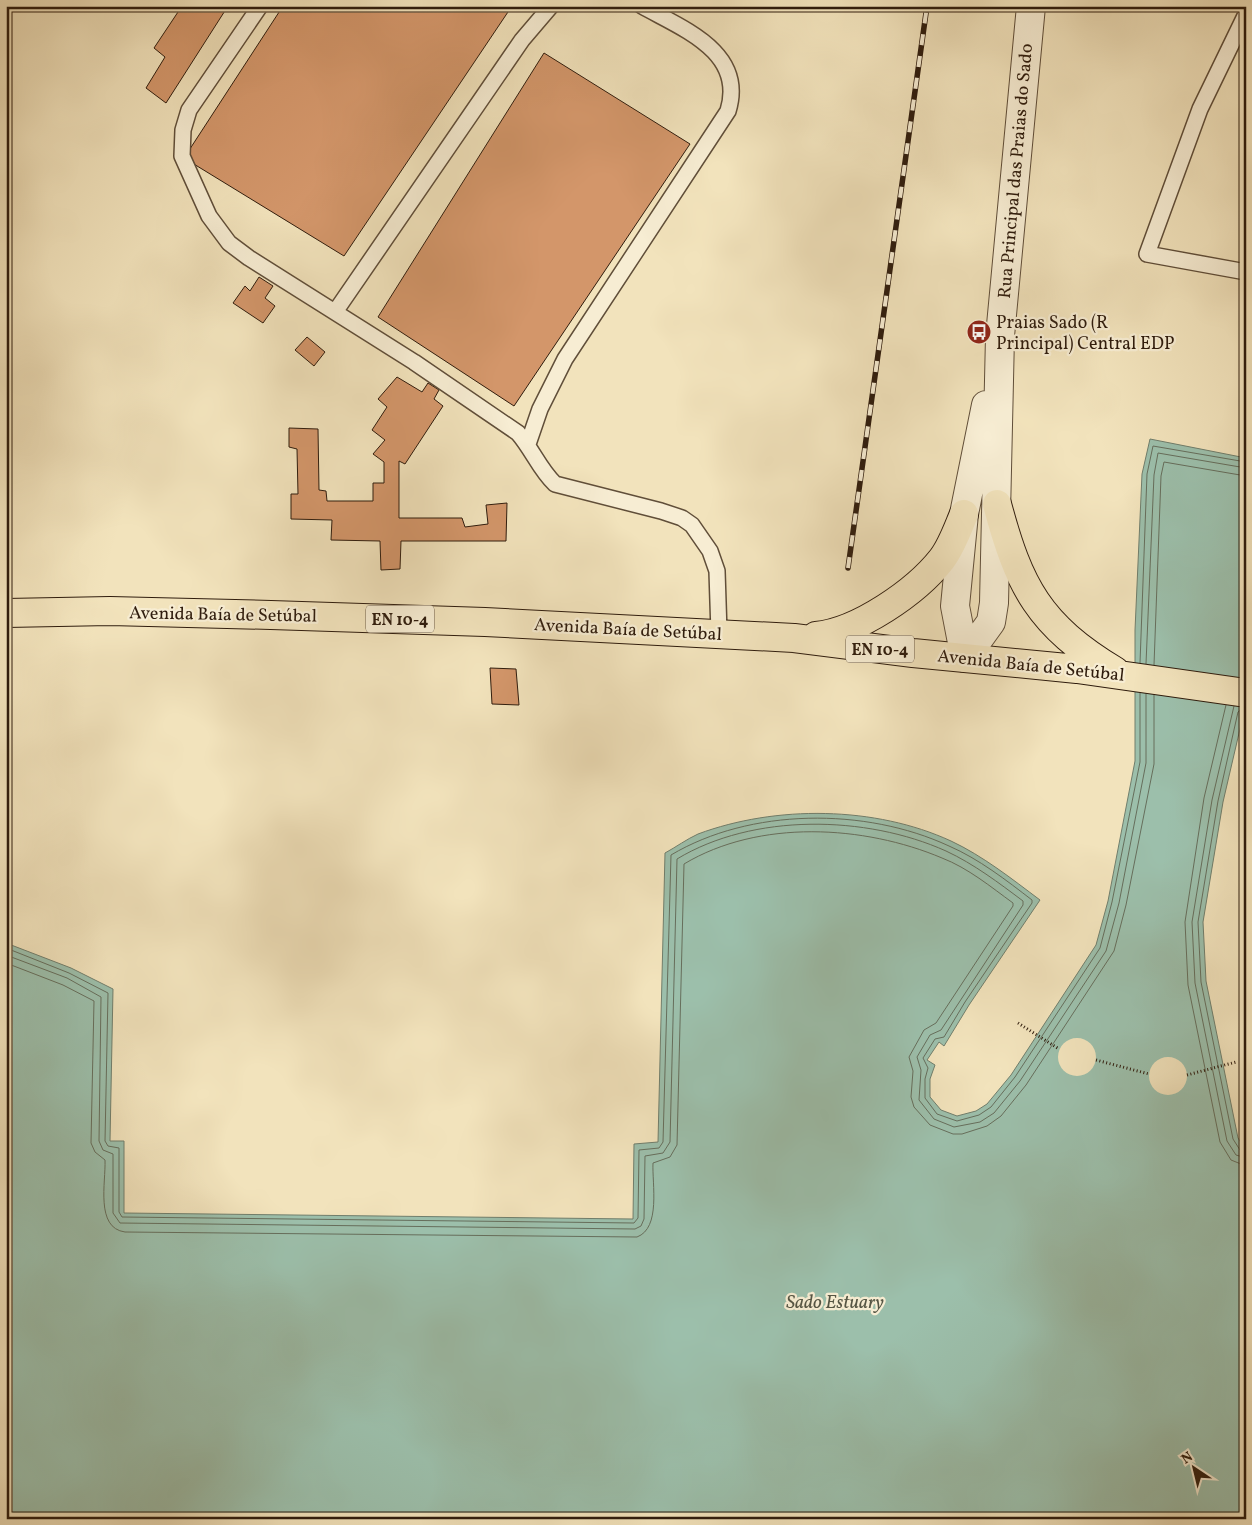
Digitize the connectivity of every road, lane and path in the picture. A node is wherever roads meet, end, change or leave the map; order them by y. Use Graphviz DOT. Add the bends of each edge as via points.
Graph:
graph roads {
  1 [pos="260,6"];
  2 [pos="550,6"];
  3 [pos="642,6"];
  4 [pos="1031,6"];
  5 [pos="1246,14"];
  6 [pos="1246,272"];
  7 [pos="335,312"];
  8 [pos="1000,336"];
  9 [pos="528,444"];
  10 [pos="997,504"];
  11 [pos="964,514"];
  12 [pos="6,613"];
  13 [pos="719,633"];
  14 [pos="794,638"];
  15 [pos="965,658"];
  16 [pos="1123,675"];
  17 [pos="1246,693"];
  18 [pos="1018,1023"];
  19 [pos="1059,1049"];
  20 [pos="1096,1060"];
  21 [pos="1236,1062"];
  22 [pos="1149,1074"];
  23 [pos="1187,1075"];
  1 -- 7 [label="lane" via="189,110 183,130 182,156 209,216 230,242 248,258"];
  2 -- 7 [label="lane" via="522,40"];
  3 -- 9 [label="lane" via="710,46 721,59 730,79 732,96 728,111 565,359 540,408"];
  4 -- 8 [label="street, Rua Principal das Praias do Sado"];
  5 -- 6 [label="lane" via="1200,109 1147,254"];
  7 -- 9 [label="lane" via="502,422"];
  8 -- 10 [label="street, Rua Principal das Praias do Sado"];
  8 -- 11 [label="street, Rua Principal das Praias do Sado"];
  9 -- 13 [label="lane" via="555,484 660,511 692,525 710,551 717,572"];
  10 -- 15 [label="street, Rua Principal das Praias do Sado" via="991,622"];
  10 -- 16 [label="main road" via="1010,554 1026,588 1043,612 1060,632"];
  11 -- 14 [label="main road" via="942,558 898,599 863,620 826,635"];
  11 -- 15 [label="street, Rua Principal das Praias do Sado" via="955,606"];
  12 -- 13 [label="main road, Avenida Baía de Setúbal / EN 10-4" via="110,611 271,615"];
  13 -- 14 [label="main road, Avenida Baía de Setúbal / EN 10-4"];
  14 -- 15 [label="main road, Avenida Baía de Setúbal / EN 10-4"];
  15 -- 16 [label="main road, Avenida Baía de Setúbal / EN 10-4"];
  16 -- 17 [label="main road, Avenida Baía de Setúbal / EN 10-4"];
  18 -- 19 [label="path"];
  20 -- 22 [label="path"];
  21 -- 23 [label="path"];
}
